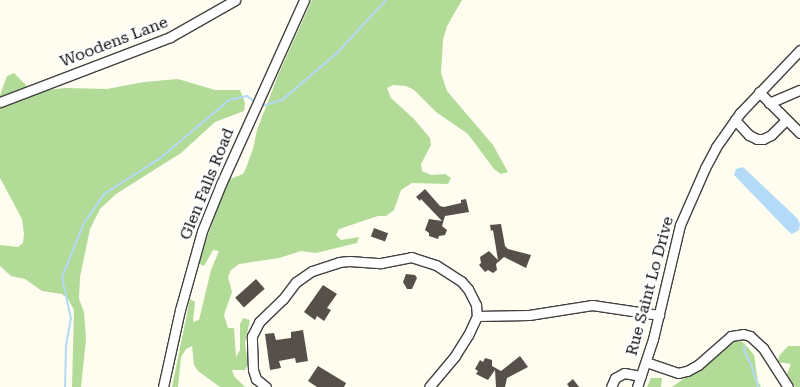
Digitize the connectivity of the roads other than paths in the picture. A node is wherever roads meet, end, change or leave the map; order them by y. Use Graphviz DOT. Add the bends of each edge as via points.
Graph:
graph roads {
  1 [pos="235,0"];
  2 [pos="301,1"];
  3 [pos="800,50"];
  4 [pos="800,90"];
  5 [pos="759,92"];
  6 [pos="0,102"];
  7 [pos="769,103"];
  8 [pos="735,120"];
  9 [pos="786,120"];
  10 [pos="800,134"];
  11 [pos="659,315"];
  12 [pos="477,316"];
  13 [pos="646,362"];
  14 [pos="641,376"];
  15 [pos="163,387"];
  16 [pos="266,387"];
  17 [pos="429,387"];
  18 [pos="611,387"];
  19 [pos="637,387"];
  20 [pos="788,387"];
  1 -- 6 [label="street, Woodens Lane" via="170,37"];
  2 -- 15 [label="street, Glen Falls Road" via="202,231"];
  3 -- 5 [label="street, Rue Saint Lo Drive"];
  4 -- 7 [label="street"];
  5 -- 7 [label="street"];
  5 -- 8 [label="street, Rue Saint Lo Drive"];
  7 -- 9 [label="street"];
  8 -- 9 [label="street" via="757,139 771,135"];
  8 -- 11 [label="street, Rue Saint Lo Drive" via="716,147 690,201 673,249"];
  9 -- 10 [label="street"];
  11 -- 12 [label="street" via="592,305 529,315"];
  11 -- 13 [label="street, Rue Saint Lo Drive"];
  12 -- 16 [label="street" via="473,297 461,281 420,258 381,263 350,260 312,271 296,282 255,329 253,370 256,379"];
  12 -- 17 [label="street" via="455,356"];
  13 -- 14 [label="street, Rue Saint Lo Drive"];
  13 -- 20 [label="street" via="678,373 687,371 730,336 743,334 763,348"];
  14 -- 18 [label="street" via="624,372 615,378"];
  14 -- 19 [label="street, Rue Saint Lo Drive"];
}
